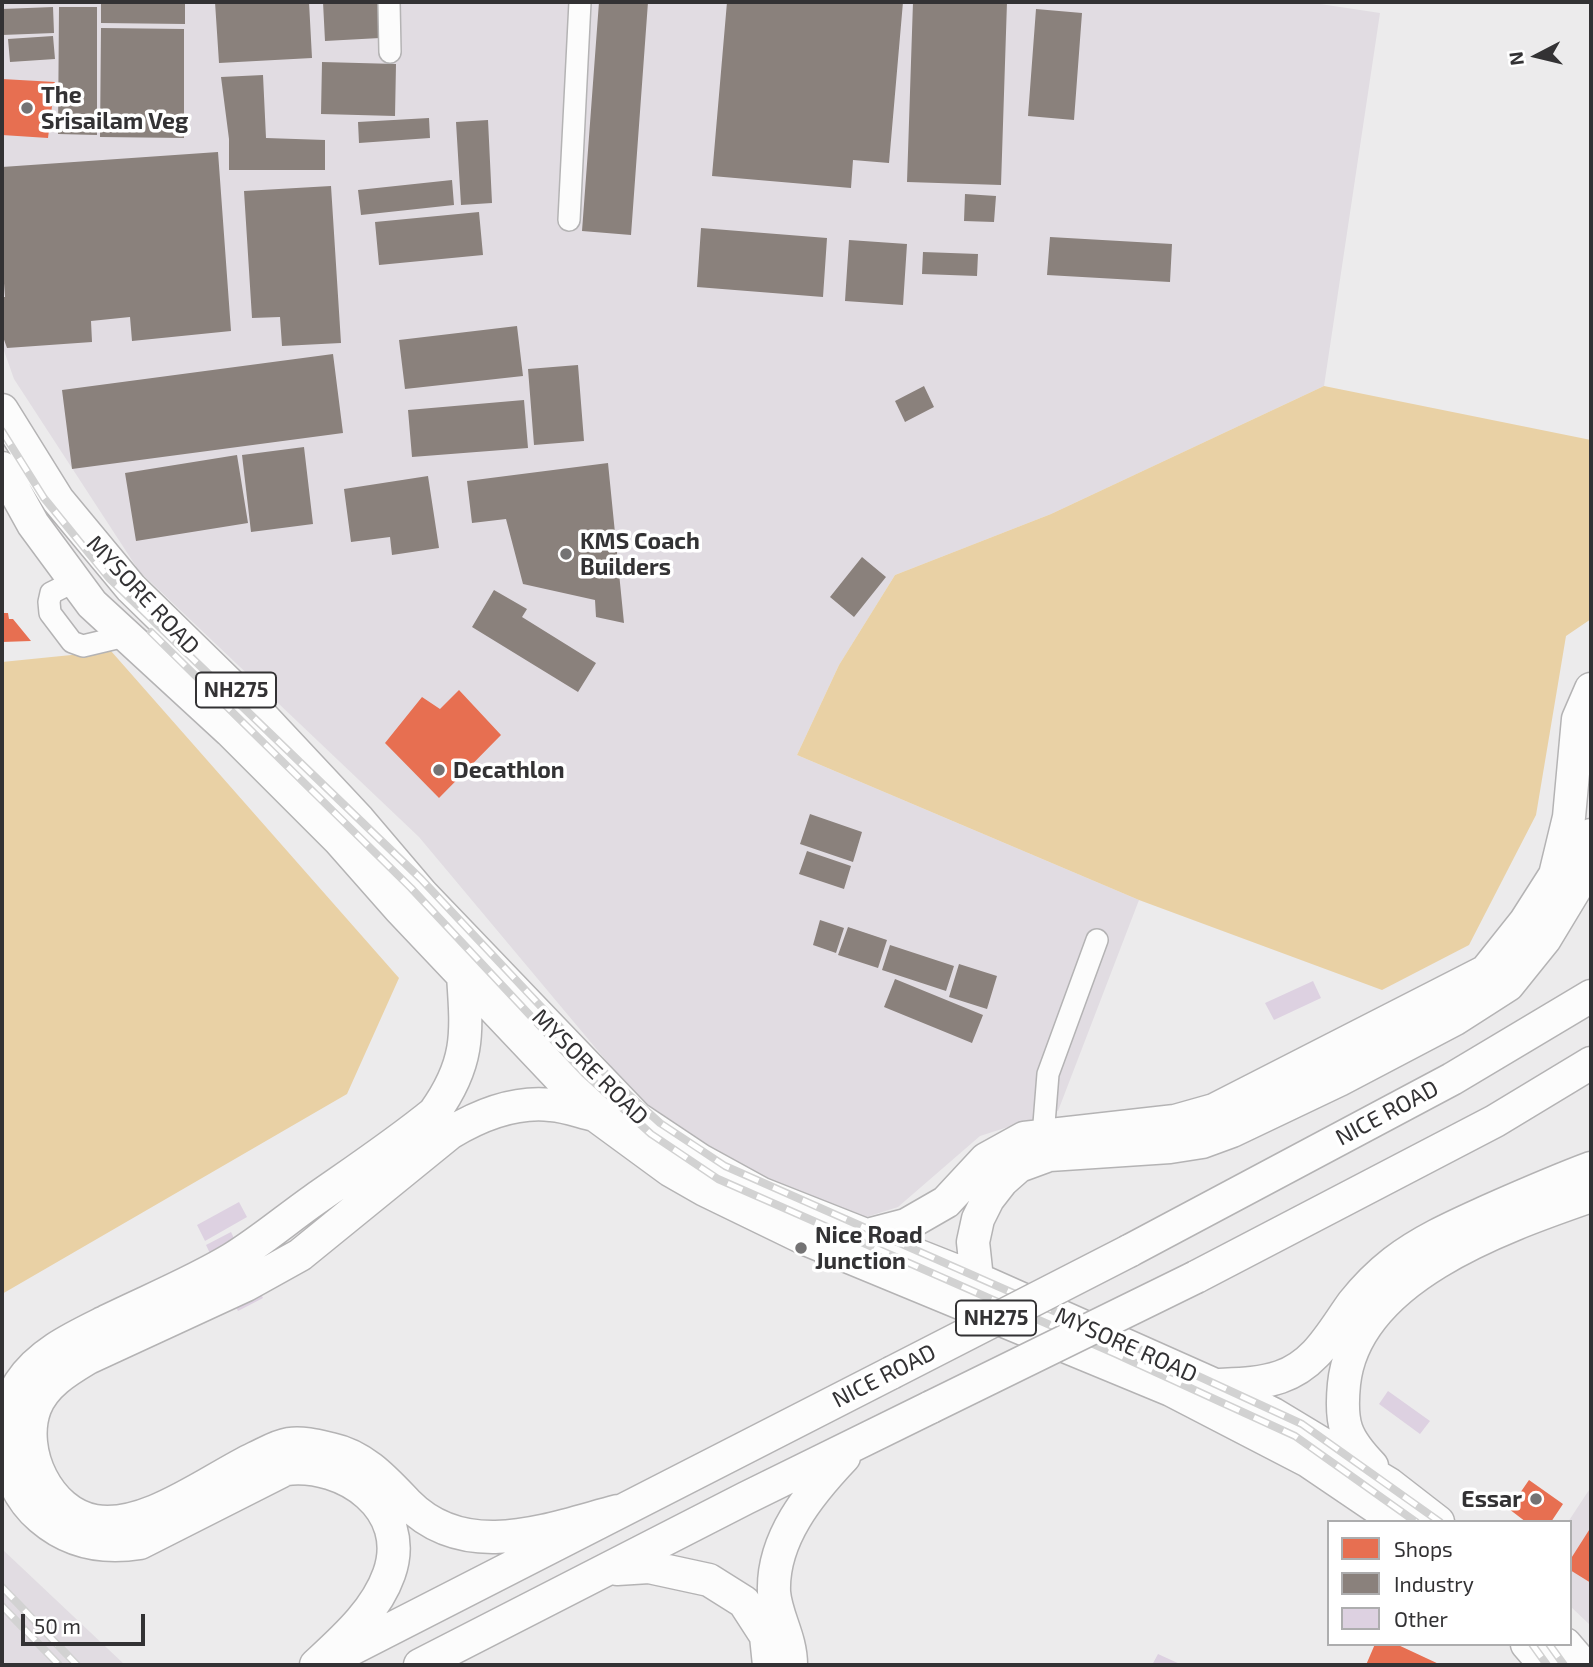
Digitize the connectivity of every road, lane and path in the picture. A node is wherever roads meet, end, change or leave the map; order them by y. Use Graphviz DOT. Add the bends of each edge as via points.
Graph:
graph roads {
  1 [pos="389,2"];
  2 [pos="580,2"];
  3 [pos="390,52"];
  4 [pos="569,220"];
  5 [pos="2,410"];
  6 [pos="2,468"];
  7 [pos="131,588"];
  8 [pos="83,592"];
  9 [pos="125,636"];
  10 [pos="1591,689"];
  11 [pos="1591,835"];
  12 [pos="1097,940"];
  13 [pos="474,968"];
  14 [pos="1591,996"];
  15 [pos="1591,1063"];
  16 [pos="595,1115"];
  17 [pos="1043,1136"];
  18 [pos="1591,1168"];
  19 [pos="1591,1196"];
  20 [pos="864,1236"];
  21 [pos="977,1279"];
  22 [pos="1215,1385"];
  23 [pos="856,1443"];
  24 [pos="1389,1484"];
  25 [pos="618,1511"];
  26 [pos="1395,1520"];
  27 [pos="1435,1520"];
  28 [pos="606,1570"];
  29 [pos="1529,1646"];
  30 [pos="1567,1646"];
  31 [pos="317,1665"];
  32 [pos="420,1665"];
  33 [pos="769,1665"];
  34 [pos="791,1665"];
  35 [pos="1545,1665"];
  36 [pos="1583,1665"];
  1 -- 3 [label="street"];
  2 -- 4 [label="street"];
  5 -- 7 [label="highway, MYSORE ROAD / NH275" via="58,500"];
  6 -- 8 [label="highway, MYSORE ROAD / NH275" via="33,524"];
  7 -- 8 [label="highway"];
  7 -- 13 [label="highway, MYSORE ROAD / NH275" via="256,710 359,820 422,894"];
  8 -- 9 [label="highway, MYSORE ROAD / NH275"];
  8 -- 9 [label="street" via="51,593 49,602 50,613 72,642 83,646"];
  9 -- 13 [label="highway, MYSORE ROAD / NH275" via="230,731"];
  10 -- 17 [label="highway" via="1578,719 1569,817 1555,875 1486,971 1213,1110 1175,1121"];
  11 -- 21 [label="highway" via="1580,881 1545,939 1508,985 1455,1019 1232,1131 1170,1147 1049,1155 1019,1167 1002,1181 978,1219 973,1242"];
  12 -- 17 [label="street" via="1048,1074"];
  13 -- 16 [label="highway, MYSORE ROAD / NH275"];
  13 -- 20 [label="highway, MYSORE ROAD / NH275" via="637,1118 762,1194"];
  13 -- 31 [label="highway" via="461,1060 434,1113 232,1259 72,1338 34,1366 11,1400 5,1443 15,1485 38,1516 81,1541 113,1546 140,1543 286,1469 336,1473 363,1490 386,1518 393,1537 389,1572 361,1620"];
  14 -- 25 [label="highway, NICE ROAD, bridge" via="1452,1079 1129,1251"];
  15 -- 23 [label="highway, NICE ROAD, bridge" via="1495,1121 1196,1277"];
  16 -- 25 [label="highway" via="551,1105 525,1106 498,1111 458,1128 300,1255 64,1373 35,1407 32,1450 38,1472 67,1508 92,1521 110,1523 135,1520 290,1444 337,1450 362,1461 426,1518 471,1536 523,1536"];
  16 -- 26 [label="highway, MYSORE ROAD / NH275" via="705,1190 808,1240 1171,1390 1308,1461"];
  17 -- 20 [label="highway" via="1024,1138 986,1159 946,1202 906,1225"];
  18 -- 22 [label="highway" via="1438,1234 1404,1255 1366,1289 1323,1348 1304,1364 1281,1377"];
  19 -- 24 [label="highway" via="1478,1239 1421,1272 1376,1314 1359,1337 1348,1360 1342,1402 1345,1427 1352,1445"];
  20 -- 21 [label="highway, MYSORE ROAD / NH275"];
  21 -- 22 [label="highway, MYSORE ROAD / NH275"];
  22 -- 24 [label="highway, MYSORE ROAD / NH275"];
  23 -- 28 [label="highway, NICE ROAD"];
  23 -- 34 [label="highway" via="803,1506 777,1557 774,1594 791,1648"];
  24 -- 27 [label="highway, MYSORE ROAD / NH275"];
  25 -- 31 [label="highway, NICE ROAD"];
  28 -- 32 [label="highway, NICE ROAD"];
  28 -- 33 [label="highway" via="649,1567 709,1580 744,1602 766,1636"];
  29 -- 35 [label="highway"];
  30 -- 36 [label="highway"];
}
